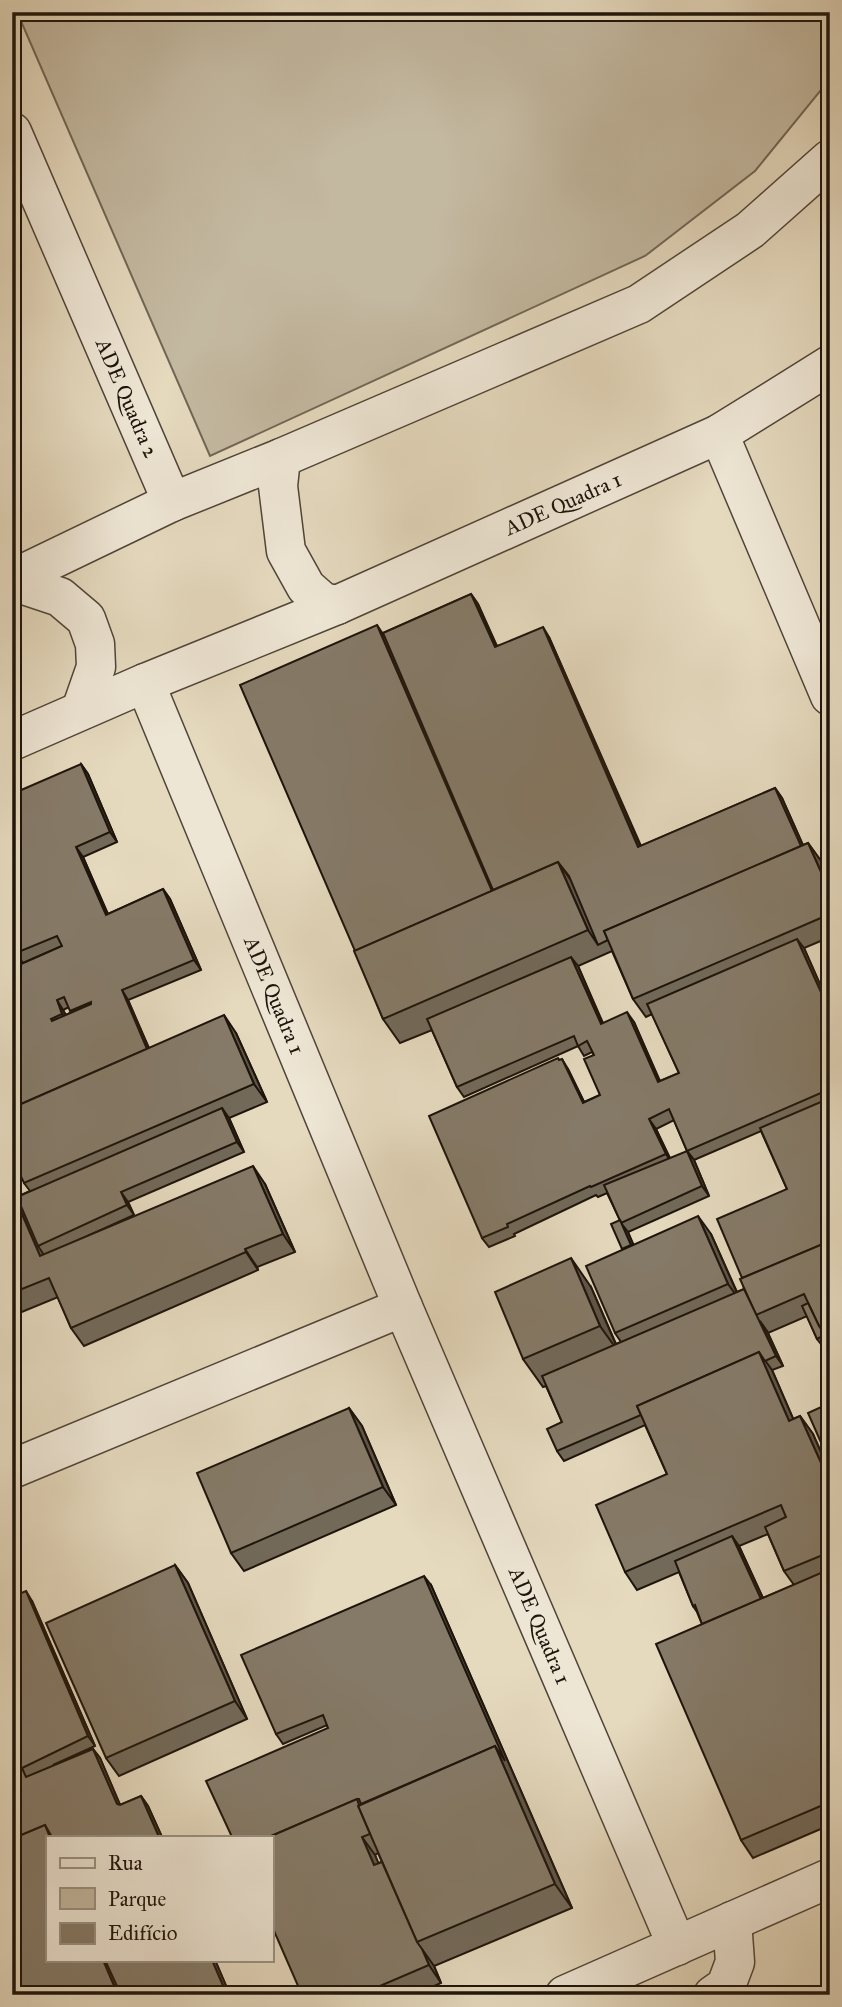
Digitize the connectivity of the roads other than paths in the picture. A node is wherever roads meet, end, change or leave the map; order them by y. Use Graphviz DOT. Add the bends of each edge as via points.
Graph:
graph roads {
  1 [pos="12,132"];
  2 [pos="830,159"];
  3 [pos="830,365"];
  4 [pos="719,434"];
  5 [pos="281,458"];
  6 [pos="172,502"];
  7 [pos="12,580"];
  8 [pos="337,605"];
  9 [pos="145,683"];
  10 [pos="830,696"];
  11 [pos="81,710"];
  12 [pos="12,741"];
  13 [pos="403,1307"];
  14 [pos="12,1469"];
  15 [pos="830,1878"];
  16 [pos="732,1921"];
  17 [pos="677,1945"];
  18 [pos="565,1995"];
  19 [pos="713,1995"];
  1 -- 6 [label="street, ADE Quadra 2"];
  2 -- 5 [label="street" via="750,230 639,304"];
  3 -- 4 [label="street, ADE Quadra 1"];
  4 -- 8 [label="street, ADE Quadra 1"];
  4 -- 10 [label="street"];
  5 -- 6 [label="street"];
  5 -- 8 [label="street" via="278,486 286,551 306,587 323,602"];
  6 -- 7 [label="street"];
  7 -- 11 [label="street" via="60,597 86,619 95,644 96,667"];
  8 -- 9 [label="street, ADE Quadra 1"];
  9 -- 11 [label="street, ADE Quadra 1"];
  9 -- 13 [label="street, ADE Quadra 1"];
  11 -- 12 [label="street, ADE Quadra 1"];
  13 -- 14 [label="street"];
  13 -- 17 [label="street, ADE Quadra 1"];
  15 -- 16 [label="street"];
  16 -- 17 [label="street"];
  16 -- 19 [label="street" via="735,1962 726,1986"];
  17 -- 18 [label="street"];
}
